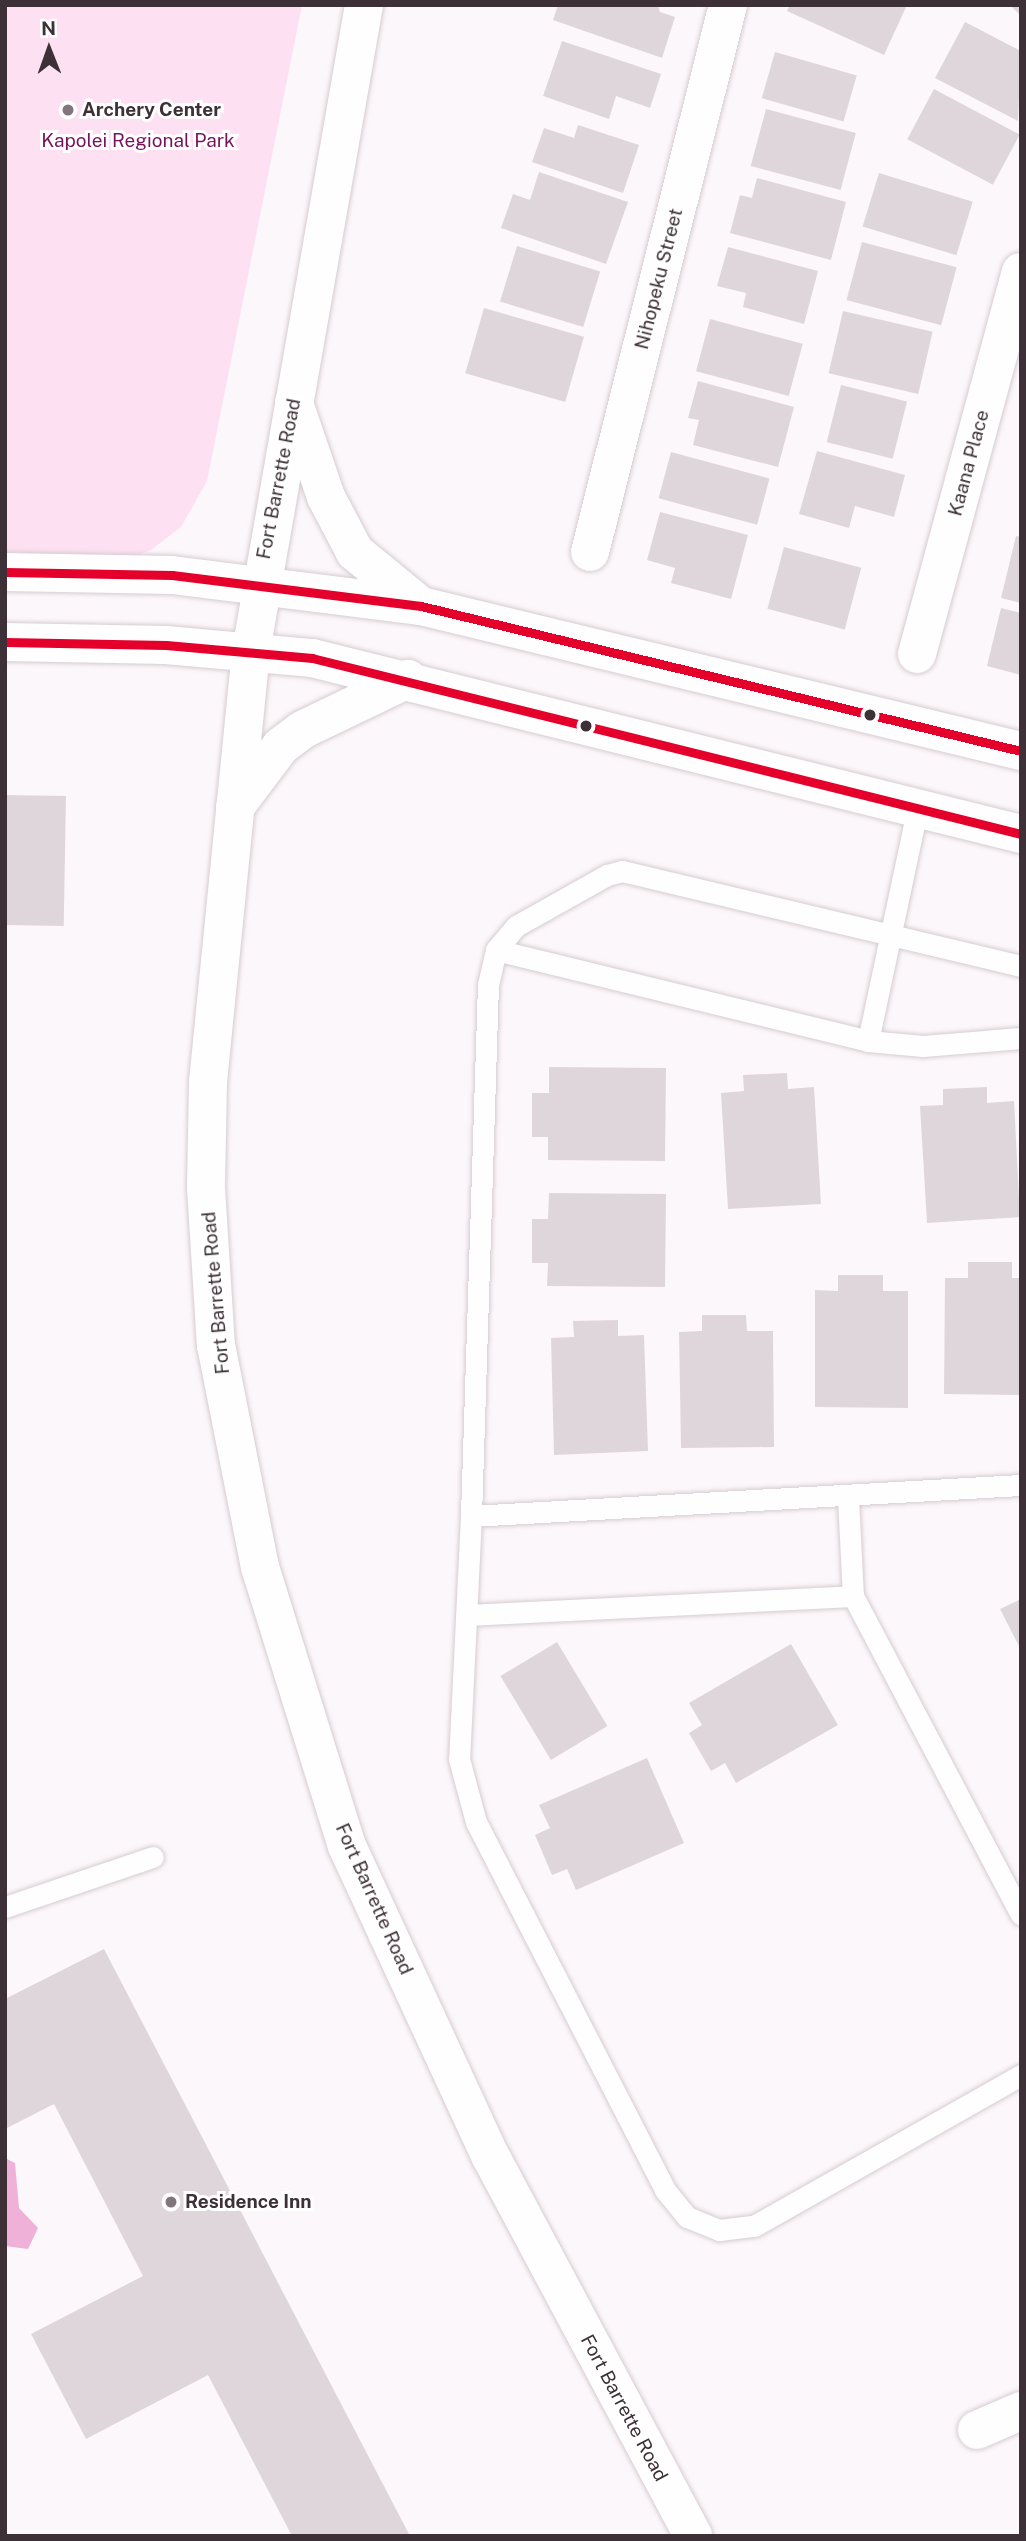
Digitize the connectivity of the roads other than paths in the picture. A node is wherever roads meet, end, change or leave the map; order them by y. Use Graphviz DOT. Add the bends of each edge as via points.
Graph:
graph roads {
  1 [pos="364,5"];
  2 [pos="728,5"];
  3 [pos="1021,272"];
  4 [pos="293,401"];
  5 [pos="590,552"];
  6 [pos="5,572"];
  7 [pos="260,584"];
  8 [pos="421,606"];
  9 [pos="5,642"];
  10 [pos="251,651"];
  11 [pos="917,654"];
  12 [pos="408,679"];
  13 [pos="1021,751"];
  14 [pos="235,807"];
  15 [pos="917,810"];
  16 [pos="1021,834"];
  17 [pos="889,934"];
  18 [pos="496,950"];
  19 [pos="1021,966"];
  20 [pos="1021,1038"];
  21 [pos="868,1041"];
  22 [pos="1021,1485"];
  23 [pos="848,1498"];
  24 [pos="471,1516"];
  25 [pos="853,1596"];
  26 [pos="467,1615"];
  27 [pos="153,1857"];
  28 [pos="5,1907"];
  29 [pos="1021,1914"];
  30 [pos="1021,2075"];
  31 [pos="1021,2411"];
  32 [pos="977,2430"];
  33 [pos="693,2536"];
  1 -- 4 [label="main road, Fort Barrette Road"];
  2 -- 5 [label="main road, Nihopeku Street"];
  3 -- 11 [label="main road, Kaana Place"];
  4 -- 7 [label="main road, Fort Barrette Road"];
  4 -- 8 [label="main road" via="326,497 355,552"];
  6 -- 7 [label="main road" via="172,575"];
  7 -- 8 [label="main road"];
  7 -- 10 [label="main road, Fort Barrette Road"];
  8 -- 13 [label="main road"];
  9 -- 10 [label="main road"];
  10 -- 12 [label="main road" via="312,658"];
  10 -- 14 [label="main road, Fort Barrette Road"];
  12 -- 14 [label="main road" via="302,730 281,746"];
  12 -- 15 [label="main road"];
  14 -- 33 [label="main road, Fort Barrette Road" via="208,1082 206,1188 216,1345 260,1567 347,1846 491,2157"];
  15 -- 16 [label="main road"];
  15 -- 17 [label="lane"];
  17 -- 18 [label="lane" via="622,871 516,926"];
  17 -- 19 [label="lane"];
  17 -- 21 [label="lane"];
  18 -- 21 [label="lane"];
  18 -- 24 [label="lane" via="488,984"];
  20 -- 21 [label="lane" via="923,1046"];
  22 -- 23 [label="lane"];
  23 -- 24 [label="lane"];
  23 -- 25 [label="lane"];
  24 -- 26 [label="lane"];
  25 -- 26 [label="lane"];
  25 -- 29 [label="lane"];
  26 -- 30 [label="lane" via="459,1759 464,1790 476,1822 665,2190 687,2217 719,2230 754,2226"];
  27 -- 28 [label="lane"];
  31 -- 32 [label="main road"];
}
